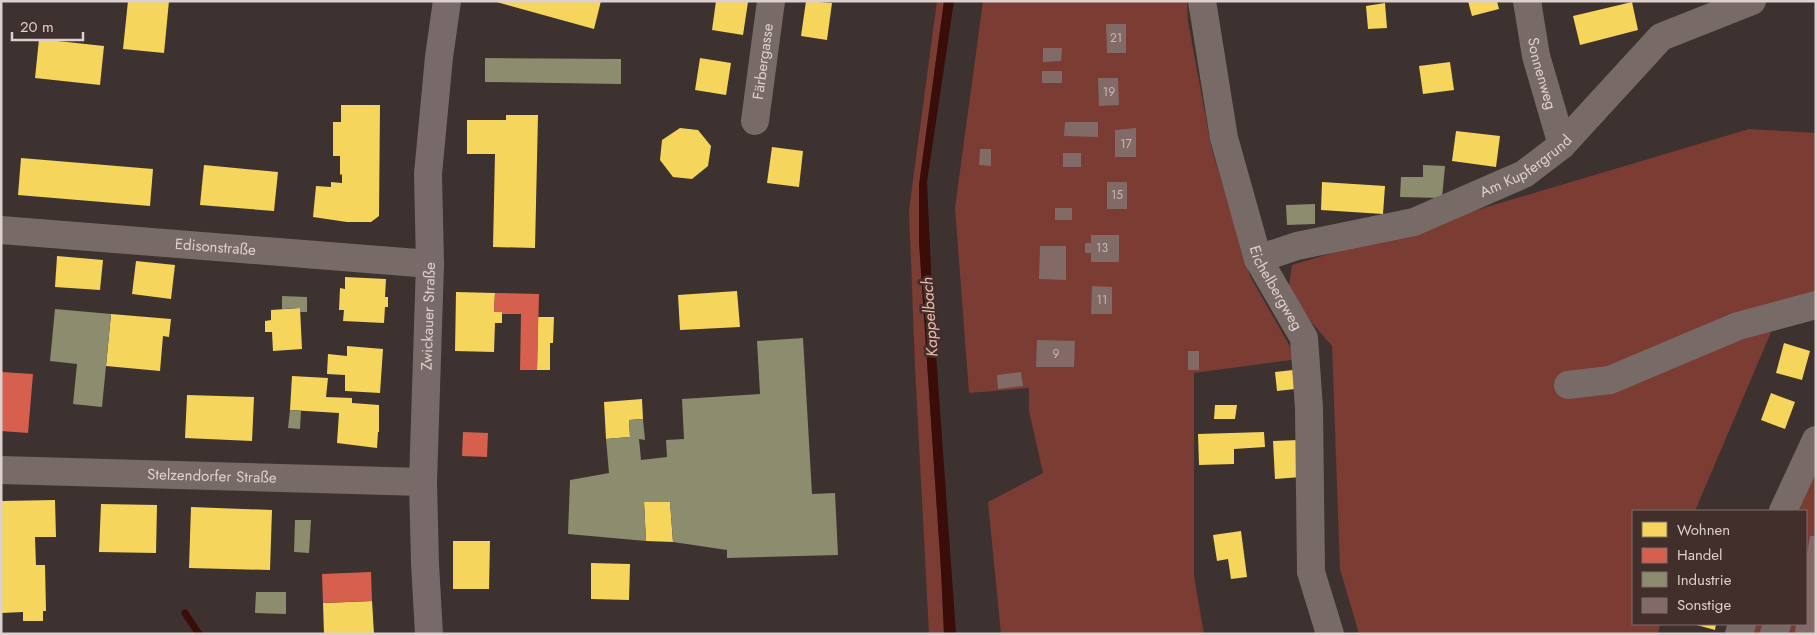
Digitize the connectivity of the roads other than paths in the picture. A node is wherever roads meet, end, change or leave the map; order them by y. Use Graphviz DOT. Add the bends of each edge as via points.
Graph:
graph roads {
  1 [pos="448,1"];
  2 [pos="771,1"];
  3 [pos="1202,1"];
  4 [pos="1527,1"];
  5 [pos="1752,1"];
  6 [pos="755,121"];
  7 [pos="1562,145"];
  8 [pos="1,230"];
  9 [pos="1258,259"];
  10 [pos="430,264"];
  11 [pos="1816,305"];
  12 [pos="1568,385"];
  13 [pos="1816,440"];
  14 [pos="1,470"];
  15 [pos="423,482"];
  16 [pos="1783,510"];
  17 [pos="430,634"];
  18 [pos="1330,634"];
  1 -- 10 [label="main road, Zwickauer Straße" via="439,57 428,174"];
  2 -- 6 [label="street, Färbergasse"];
  3 -- 9 [label="street, Eichelbergweg" via="1224,138"];
  4 -- 7 [label="street, Sonnenweg" via="1536,56"];
  5 -- 7 [label="street, Am Kupfergrund" via="1661,37"];
  7 -- 9 [label="street, Am Kupfergrund" via="1524,174 1414,222 1297,246"];
  8 -- 10 [label="street, Edisonstraße"];
  9 -- 18 [label="street, Eichelbergweg" via="1304,338 1309,408 1311,572"];
  10 -- 15 [label="main road, Zwickauer Straße"];
  11 -- 12 [label="street" via="1738,326 1610,380"];
  13 -- 16 [label="street"];
  14 -- 15 [label="street, Stelzendorfer Straße"];
  15 -- 17 [label="main road, Zwickauer Straße"];
}
